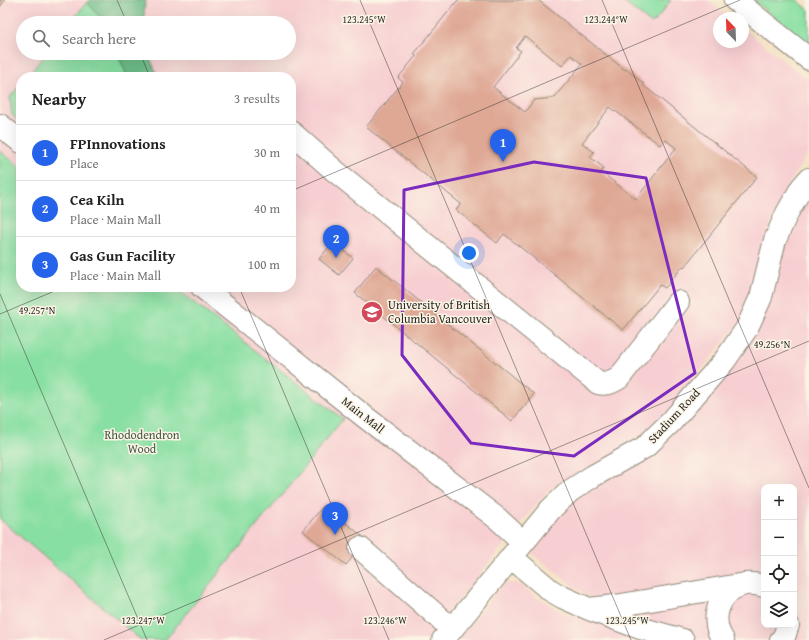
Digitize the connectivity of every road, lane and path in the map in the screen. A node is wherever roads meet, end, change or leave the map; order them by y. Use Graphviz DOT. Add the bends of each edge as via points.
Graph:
graph roads {
  1 [pos="735,0"];
  2 [pos="809,59"];
  3 [pos="0,125"];
  4 [pos="296,136"];
  5 [pos="16,138"];
  6 [pos="809,179"];
  7 [pos="208,292"];
  8 [pos="678,302"];
  9 [pos="360,548"];
  10 [pos="517,549"];
  11 [pos="754,585"];
  12 [pos="589,609"];
  13 [pos="787,628"];
  14 [pos="448,634"];
  15 [pos="682,640"];
  16 [pos="723,640"];
  17 [pos="781,640"];
  1 -- 2 [label="street"];
  3 -- 5 [label="street"];
  4 -- 8 [label="street" via="335,171 598,383 612,383 619,378"];
  6 -- 10 [label="street, Stadium Road" via="787,213 775,240 761,297 746,328 725,360 671,422 645,447 570,492 551,509"];
  7 -- 10 [label="street, Main Mall" via="498,519"];
  9 -- 14 [label="street"];
  10 -- 12 [label="street, Main Mall" via="550,590"];
  10 -- 14 [label="street, Stadium Road"];
  11 -- 12 [label="street"];
  11 -- 16 [label="street" via="735,588 726,594 720,603 716,624"];
  12 -- 15 [label="street, Main Mall"];
  13 -- 17 [label="street"];
}
